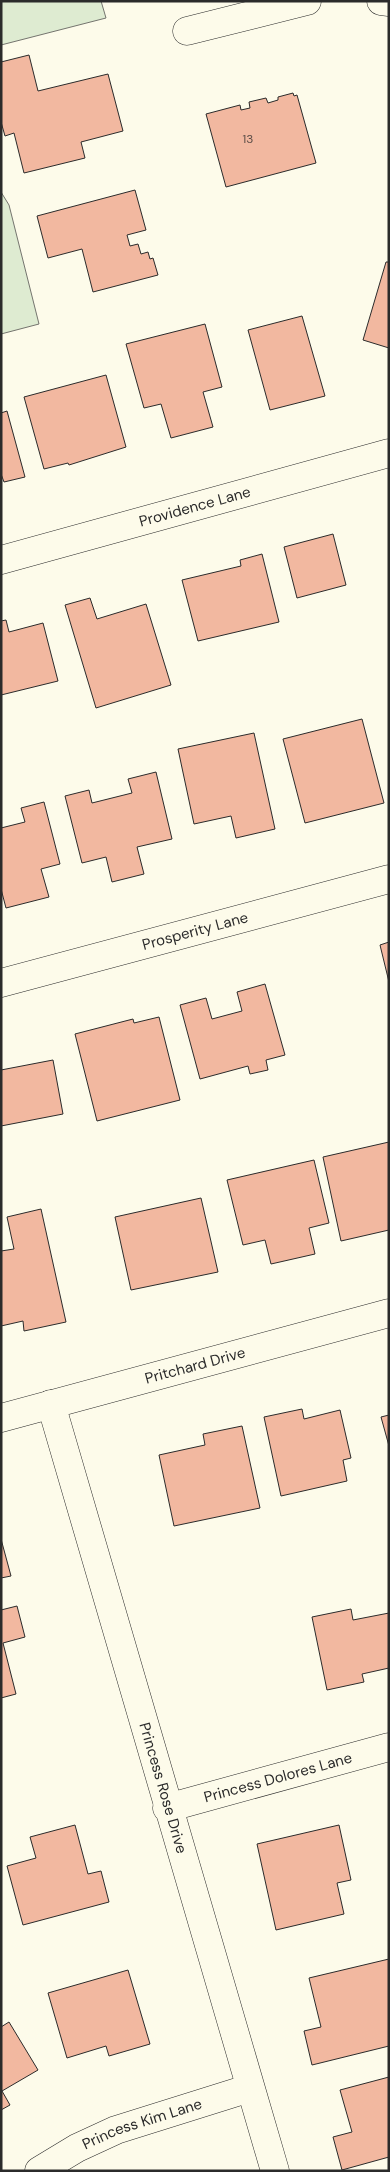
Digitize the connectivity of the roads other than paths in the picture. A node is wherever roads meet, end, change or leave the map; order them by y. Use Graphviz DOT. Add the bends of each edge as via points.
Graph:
graph roads {
  1 [pos="307,1"];
  2 [pos="381,1"];
  3 [pos="389,2"];
  4 [pos="187,32"];
  5 [pos="389,453"];
  6 [pos="1,560"];
  7 [pos="389,879"];
  8 [pos="1,983"];
  9 [pos="389,1313"];
  10 [pos="50,1404"];
  11 [pos="1,1418"];
  12 [pos="389,1747"];
  13 [pos="167,1808"];
  14 [pos="250,2088"];
  15 [pos="39,2171"];
  16 [pos="275,2171"];
  1 -- 4 [label="street"];
  2 -- 3 [label="street"];
  5 -- 6 [label="street, Providence Lane"];
  7 -- 8 [label="street, Prosperity Lane"];
  9 -- 10 [label="street, Pritchard Drive"];
  10 -- 11 [label="street, Pritchard Drive"];
  10 -- 13 [label="street, Princess Rose Drive"];
  12 -- 13 [label="street, Princess Dolores Lane"];
  13 -- 14 [label="street, Princess Rose Drive"];
  14 -- 15 [label="street, Princess Kim Lane" via="116,2130"];
  14 -- 16 [label="street, Princess Rose Drive"];
}
